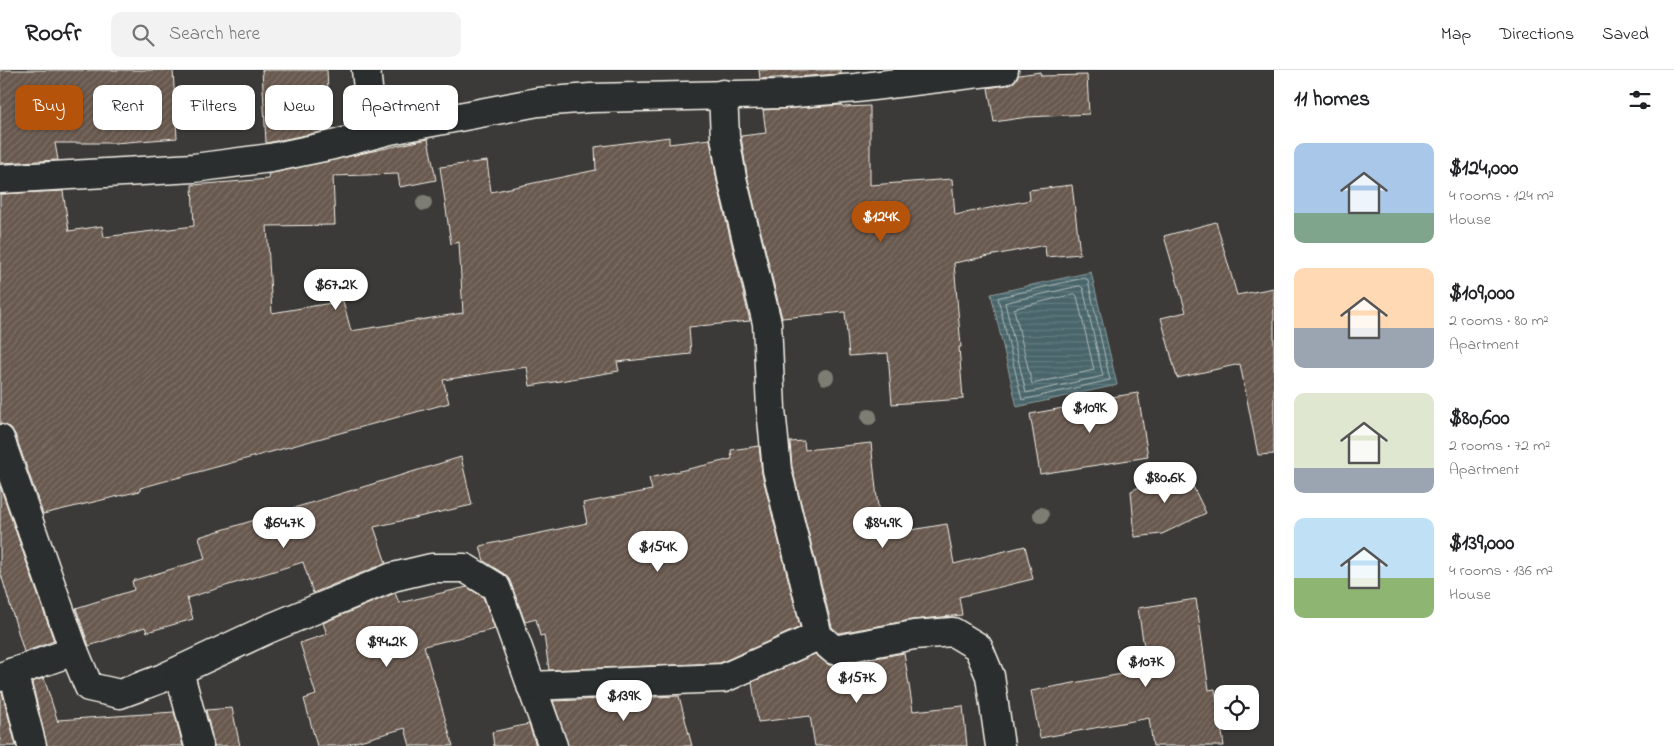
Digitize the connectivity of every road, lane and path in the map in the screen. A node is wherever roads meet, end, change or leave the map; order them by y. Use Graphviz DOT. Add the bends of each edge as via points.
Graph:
graph roads {
  1 [pos="366,70"];
  2 [pos="1004,70"];
  3 [pos="723,94"];
  4 [pos="372,134"];
  5 [pos="0,179"];
  6 [pos="0,438"];
  7 [pos="818,636"];
  8 [pos="74,651"];
  9 [pos="179,671"];
  10 [pos="7,674"];
  11 [pos="531,686"];
  12 [pos="32,746"];
  13 [pos="200,746"];
  14 [pos="553,746"];
  15 [pos="1000,746"];
  1 -- 4 [label="street"];
  2 -- 3 [label="street" via="856,88 782,94"];
  3 -- 4 [label="street" via="538,102"];
  3 -- 7 [label="street" via="732,178 767,323 777,470"];
  4 -- 5 [label="street" via="271,158 194,168"];
  6 -- 8 [label="street"];
  7 -- 11 [label="street" via="724,678"];
  7 -- 15 [label="street" via="834,650 914,635 953,632 978,647 990,676"];
  8 -- 9 [label="street" via="89,687 120,694"];
  8 -- 10 [label="street"];
  9 -- 11 [label="street" via="268,629 393,577 431,568 465,568 496,587"];
  9 -- 13 [label="street"];
  10 -- 12 [label="street"];
  11 -- 14 [label="street"];
}
